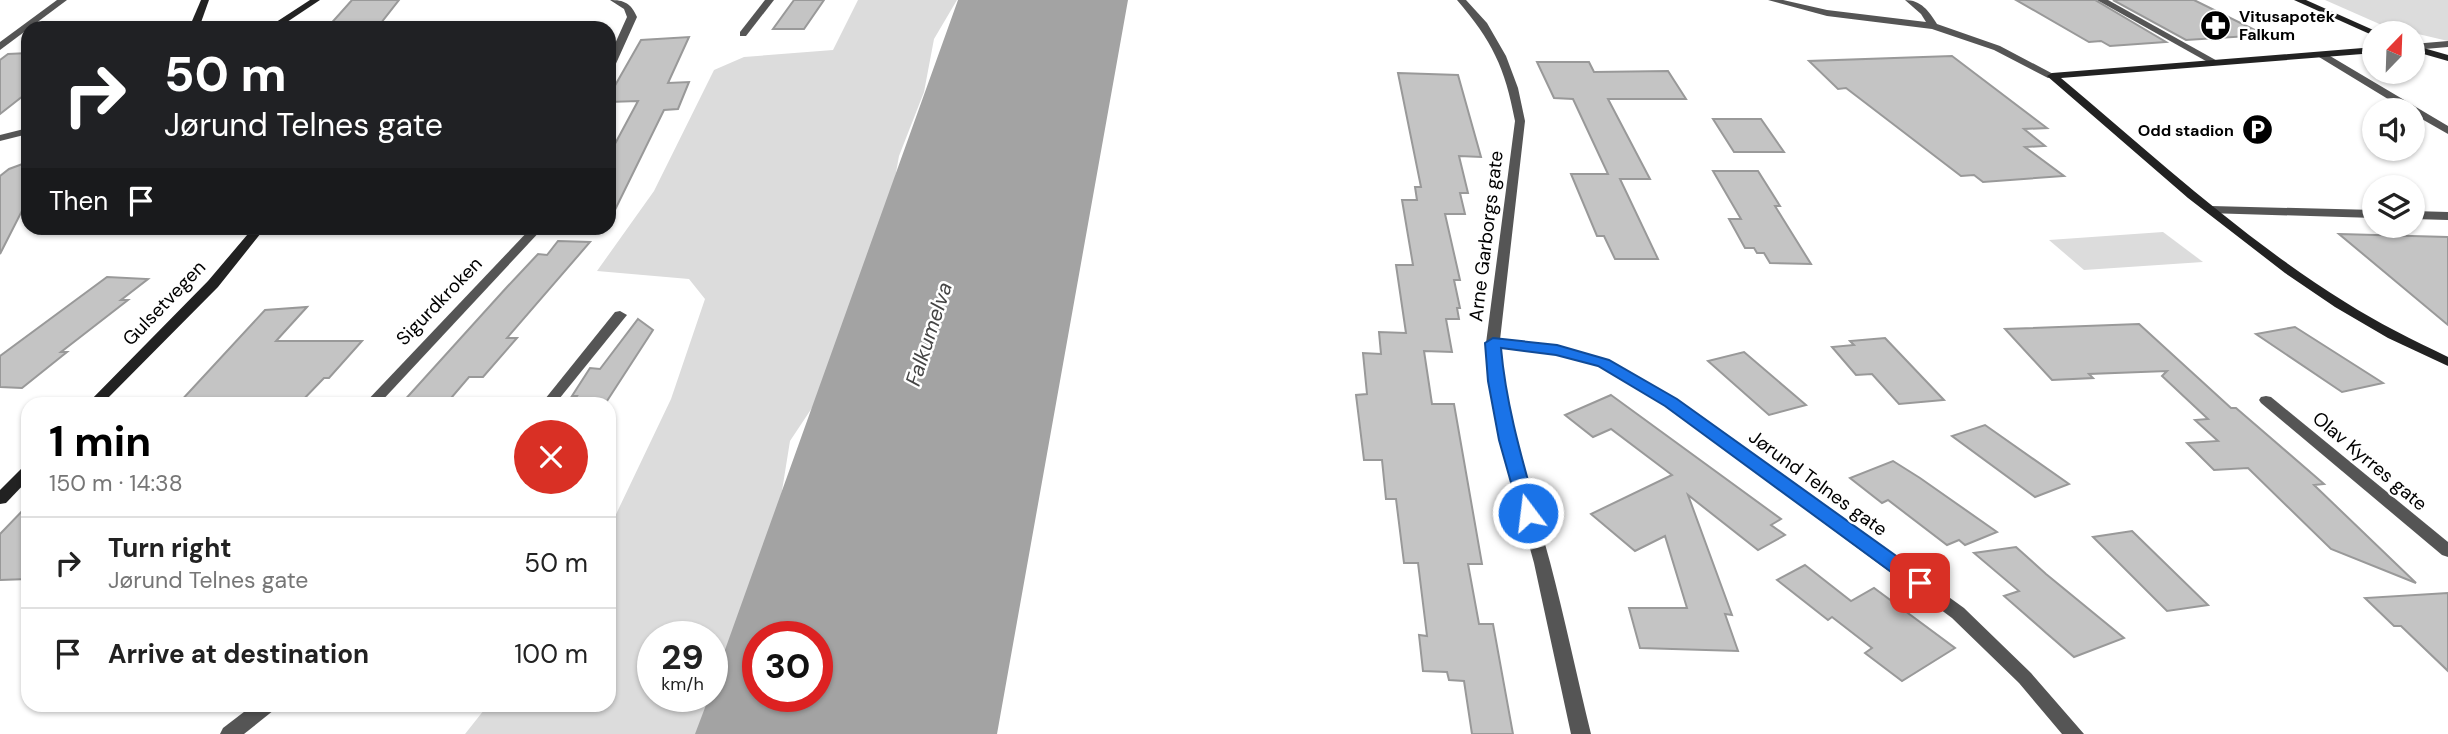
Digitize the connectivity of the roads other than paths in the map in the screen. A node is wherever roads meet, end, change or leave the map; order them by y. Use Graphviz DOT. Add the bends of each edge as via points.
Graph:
graph roads {
  1 [pos="63,0"];
  2 [pos="205,0"];
  3 [pos="316,0"];
  4 [pos="614,0"];
  5 [pos="770,0"];
  6 [pos="1461,0"];
  7 [pos="1772,0"];
  8 [pos="1909,0"];
  9 [pos="2101,0"];
  10 [pos="2298,0"];
  11 [pos="35,21"];
  12 [pos="197,21"];
  13 [pos="283,21"];
  14 [pos="1933,26"];
  15 [pos="2362,27"];
  16 [pos="21,31"];
  17 [pos="744,34"];
  18 [pos="2448,44"];
  19 [pos="2426,46"];
  20 [pos="0,47"];
  21 [pos="2362,51"];
  22 [pos="2426,51"];
  23 [pos="616,52"];
  24 [pos="2322,55"];
  25 [pos="2448,58"];
  26 [pos="2216,62"];
  27 [pos="2052,76"];
  28 [pos="2448,131"];
  29 [pos="21,133"];
  30 [pos="0,138"];
  31 [pos="2211,210"];
  32 [pos="2362,214"];
  33 [pos="2425,215"];
  34 [pos="2448,216"];
  35 [pos="253,235"];
  36 [pos="530,235"];
  37 [pos="620,315"];
  38 [pos="1493,343"];
  39 [pos="2448,362"];
  40 [pos="101,397"];
  41 [pos="378,397"];
  42 [pos="554,397"];
  43 [pos="2266,400"];
  44 [pos="21,484"];
  45 [pos="0,499"];
  46 [pos="2448,551"];
  47 [pos="258,712"];
  48 [pos="230,734"];
  49 [pos="1581,734"];
  50 [pos="2074,734"];
  1 -- 11 [label="street"];
  2 -- 12 [label="street"];
  3 -- 13 [label="street"];
  4 -- 23 [label="street" via="628,7 632,17"];
  5 -- 17 [label="street"];
  6 -- 38 [label="street, Arne Garborgs gate" via="1478,18 1504,62 1520,121"];
  7 -- 14 [label="street" via="1827,13"];
  8 -- 14 [label="street" via="1925,12"];
  9 -- 26 [label="street"];
  10 -- 15 [label="street"];
  14 -- 27 [label="street" via="1997,48"];
  16 -- 20 [label="street"];
  18 -- 19 [label="street"];
  21 -- 24 [label="street"];
  22 -- 25 [label="street"];
  24 -- 26 [label="street"];
  24 -- 28 [label="street"];
  26 -- 27 [label="street"];
  27 -- 31 [label="street"];
  29 -- 30 [label="street"];
  31 -- 32 [label="street"];
  31 -- 39 [label="street" via="2327,298 2378,329"];
  33 -- 34 [label="street"];
  35 -- 40 [label="street, Gulsetvegen" via="212,284"];
  36 -- 41 [label="street, Sigurdkroken"];
  37 -- 42 [label="street"];
  38 -- 49 [label="street, Arne Garborgs gate" via="1508,440"];
  38 -- 50 [label="street, Jørund Telnes gate" via="1557,350 1604,363 1671,403 1958,613"];
  43 -- 46 [label="street, Olav Kyrres gate"];
  44 -- 45 [label="street"];
  47 -- 48 [label="street"];
}
